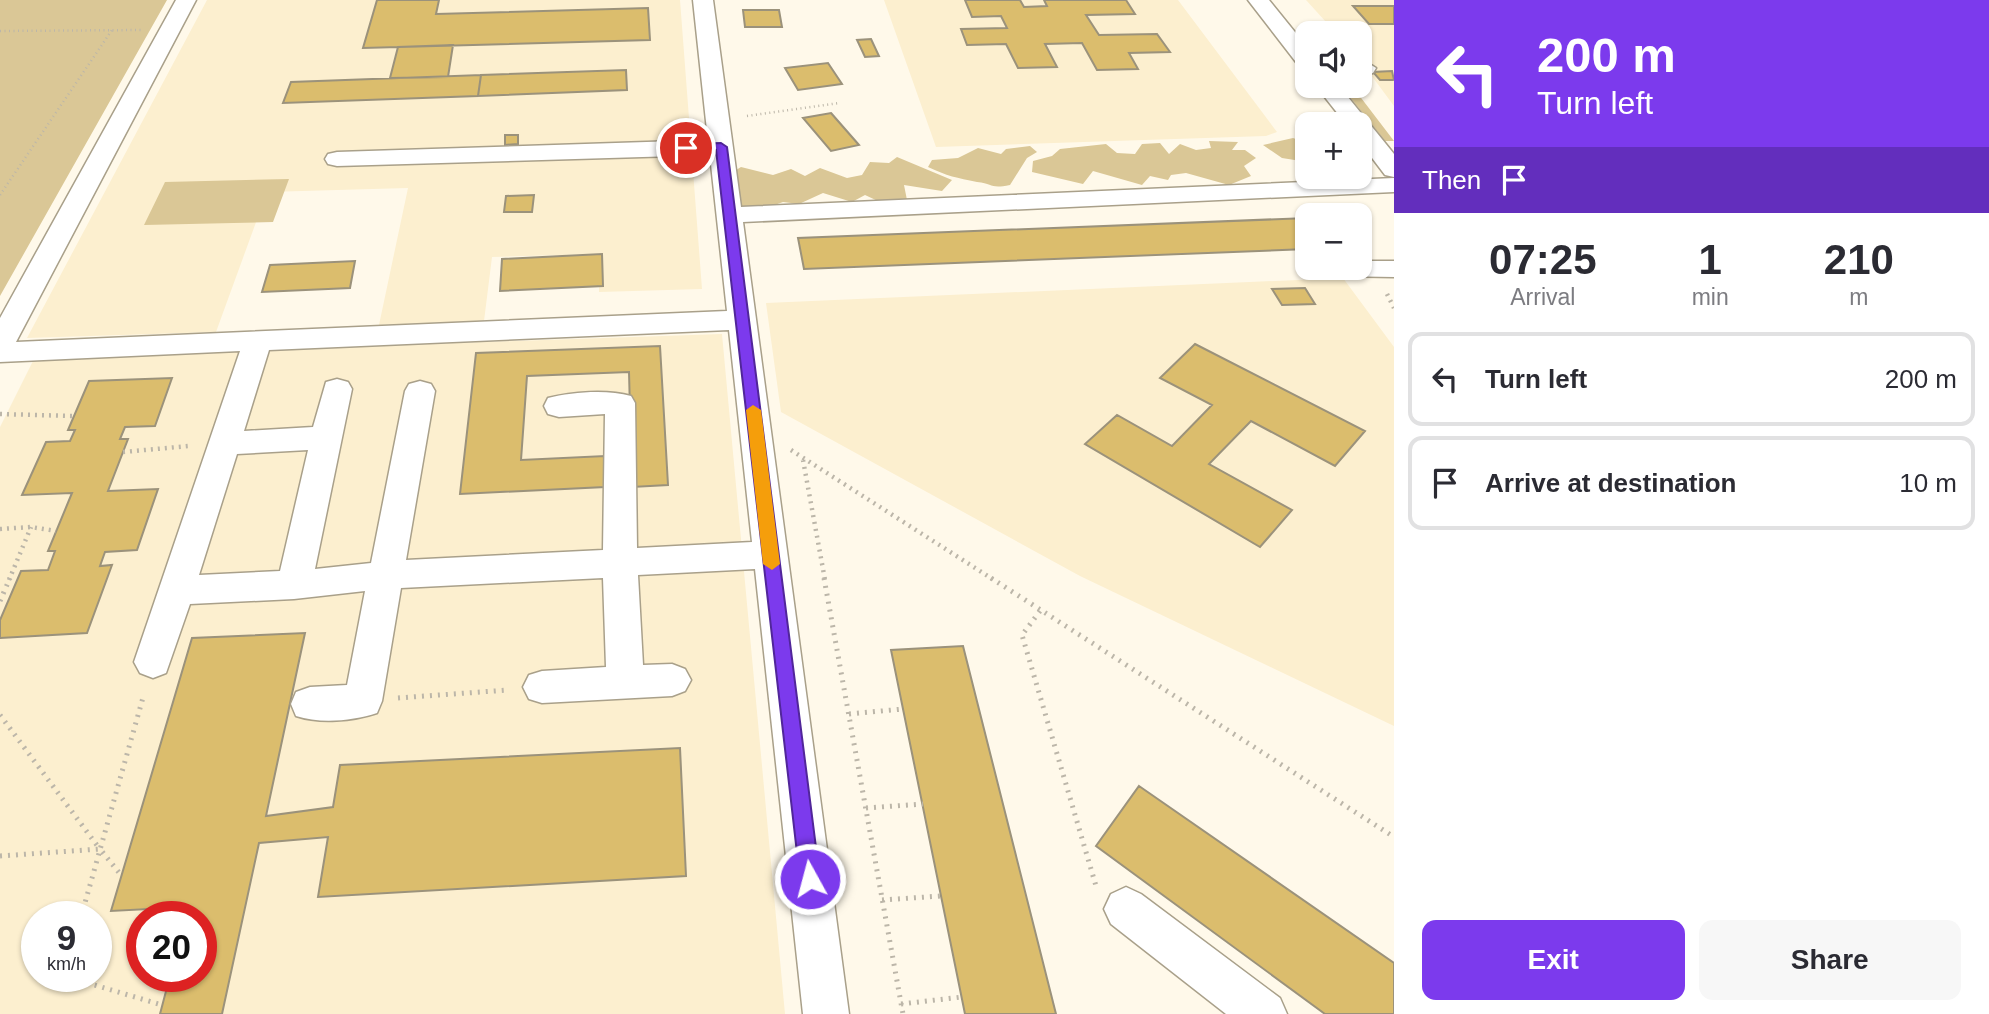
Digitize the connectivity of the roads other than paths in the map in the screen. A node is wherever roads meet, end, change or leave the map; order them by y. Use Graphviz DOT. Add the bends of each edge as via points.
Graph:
graph roads {
  1 [pos="186,0"];
  2 [pos="704,0"];
  3 [pos="1258,0"];
  4 [pos="1295,46"];
  5 [pos="1337,98"];
  6 [pos="1348,112"];
  7 [pos="721,147"];
  8 [pos="1385,148"];
  9 [pos="337,159"];
  10 [pos="1394,170"];
  11 [pos="1394,185"];
  12 [pos="729,215"];
  13 [pos="1372,269"];
  14 [pos="1394,269"];
  15 [pos="742,320"];
  16 [pos="258,340"];
  17 [pos="0,344"];
  18 [pos="0,352"];
  19 [pos="337,389"];
  20 [pos="420,391"];
  21 [pos="559,406"];
  22 [pos="326,438"];
  23 [pos="224,443"];
  24 [pos="771,555"];
  25 [pos="620,563"];
  26 [pos="386,575"];
  27 [pos="294,585"];
  28 [pos="176,590"];
  29 [pos="153,662"];
  30 [pos="672,680"];
  31 [pos="625,683"];
  32 [pos="542,687"];
  33 [pos="310,704"];
  34 [pos="1126,909"];
  35 [pos="826,1014"];
  36 [pos="1264,1014"];
  1 -- 17 [label="street"];
  2 -- 7 [label="street"];
  3 -- 4 [label="street"];
  5 -- 6 [label="street"];
  7 -- 9 [label="street"];
  7 -- 12 [label="street"];
  8 -- 10 [label="street"];
  11 -- 12 [label="street"];
  12 -- 15 [label="street"];
  13 -- 14 [label="street"];
  15 -- 16 [label="street"];
  15 -- 24 [label="street"];
  16 -- 18 [label="street"];
  16 -- 23 [label="street"];
  19 -- 22 [label="street"];
  20 -- 26 [label="street"];
  21 -- 25 [label="street" via="620,402"];
  22 -- 23 [label="street"];
  22 -- 27 [label="street"];
  23 -- 28 [label="street"];
  24 -- 25 [label="street"];
  24 -- 35 [label="street"];
  25 -- 26 [label="street"];
  25 -- 31 [label="street"];
  26 -- 27 [label="street"];
  26 -- 33 [label="street" via="363,701"];
  27 -- 28 [label="street"];
  28 -- 29 [label="street"];
  30 -- 31 [label="street"];
  31 -- 32 [label="street"];
  34 -- 36 [label="street"];
}
